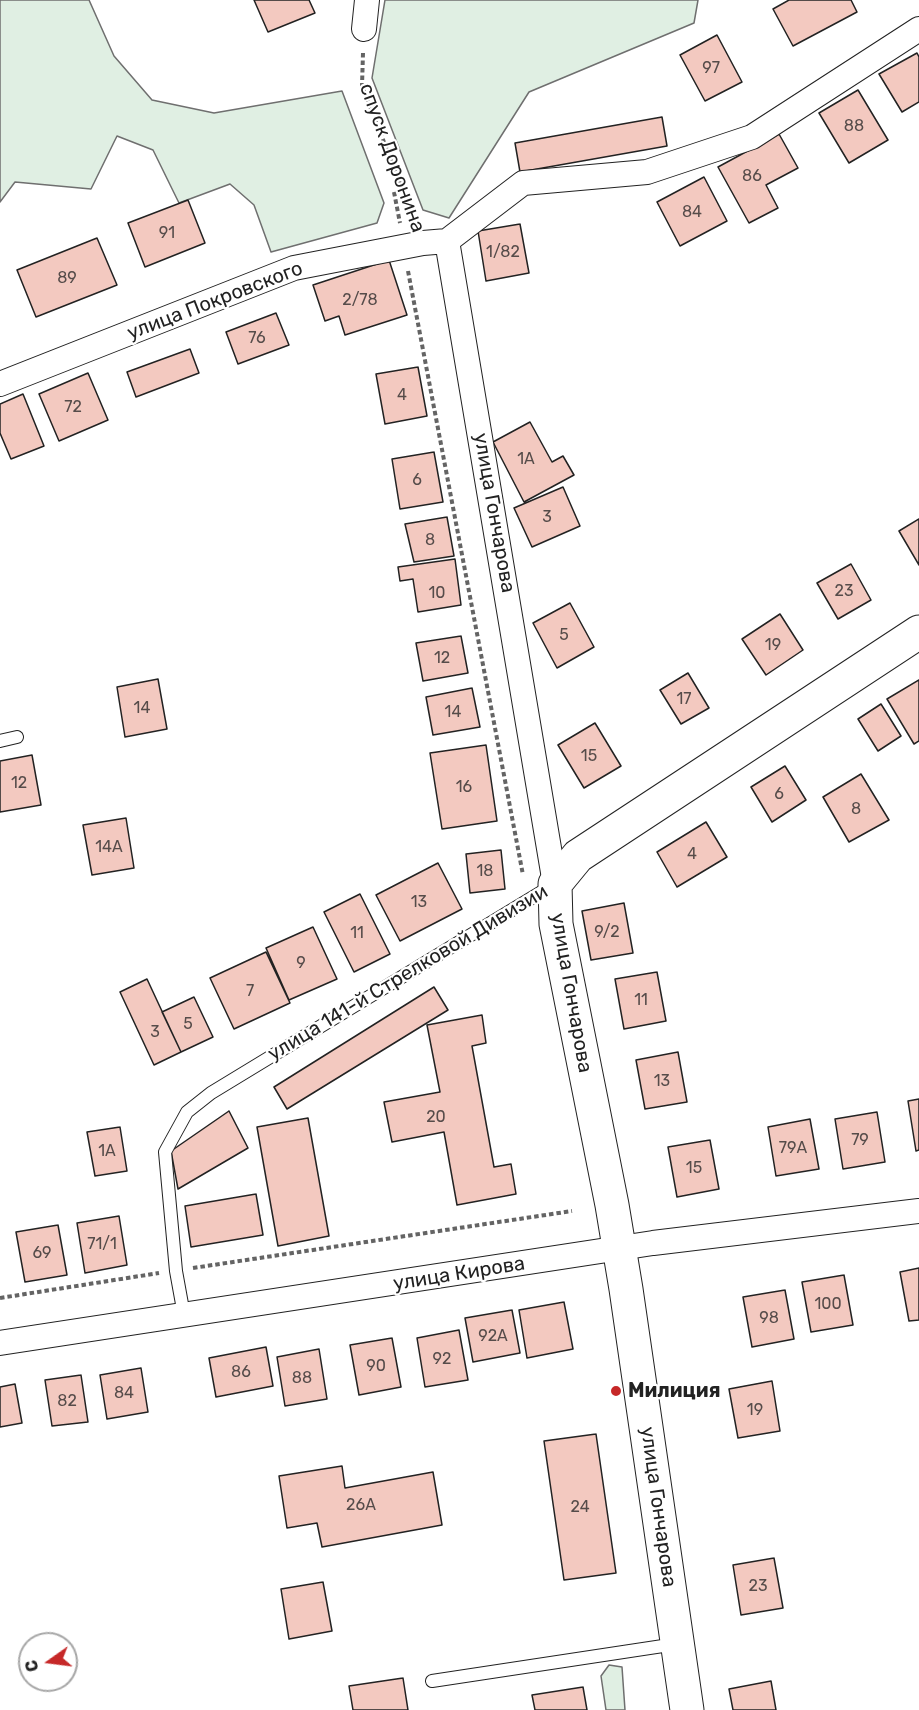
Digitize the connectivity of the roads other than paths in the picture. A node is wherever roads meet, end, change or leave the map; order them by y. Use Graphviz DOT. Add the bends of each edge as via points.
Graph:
graph roads {
  1 [pos="367,0"];
  2 [pos="364,28"];
  3 [pos="919,29"];
  4 [pos="447,241"];
  5 [pos="0,384"];
  6 [pos="919,632"];
  7 [pos="17,736"];
  8 [pos="0,741"];
  9 [pos="555,884"];
  10 [pos="919,1211"];
  11 [pos="619,1249"];
  12 [pos="184,1315"];
  13 [pos="0,1343"];
  14 [pos="677,1644"];
  15 [pos="432,1681"];
  16 [pos="687,1710"];
  1 -- 2 [label="street"];
  3 -- 4 [label="street" via="752,137 646,172 522,183"];
  4 -- 5 [label="street, улица Покровского" via="294,268"];
  4 -- 9 [label="street, улица Гончарова"];
  6 -- 9 [label="main road, улица 141-й Стрелковой Дивизии" via="578,856"];
  7 -- 8 [label="lane"];
  9 -- 11 [label="main road, улица Гончарова" via="556,924"];
  9 -- 12 [label="lane, улица 141-й Стрелковой Дивизии" via="211,1093 187,1112 165,1152"];
  10 -- 11 [label="street, улица Кирова"];
  11 -- 12 [label="street, улица Кирова"];
  11 -- 14 [label="main road, улица Гончарова"];
  12 -- 13 [label="street, улица Кирова"];
  14 -- 15 [label="lane"];
  14 -- 16 [label="main road, улица Гончарова"];
}
